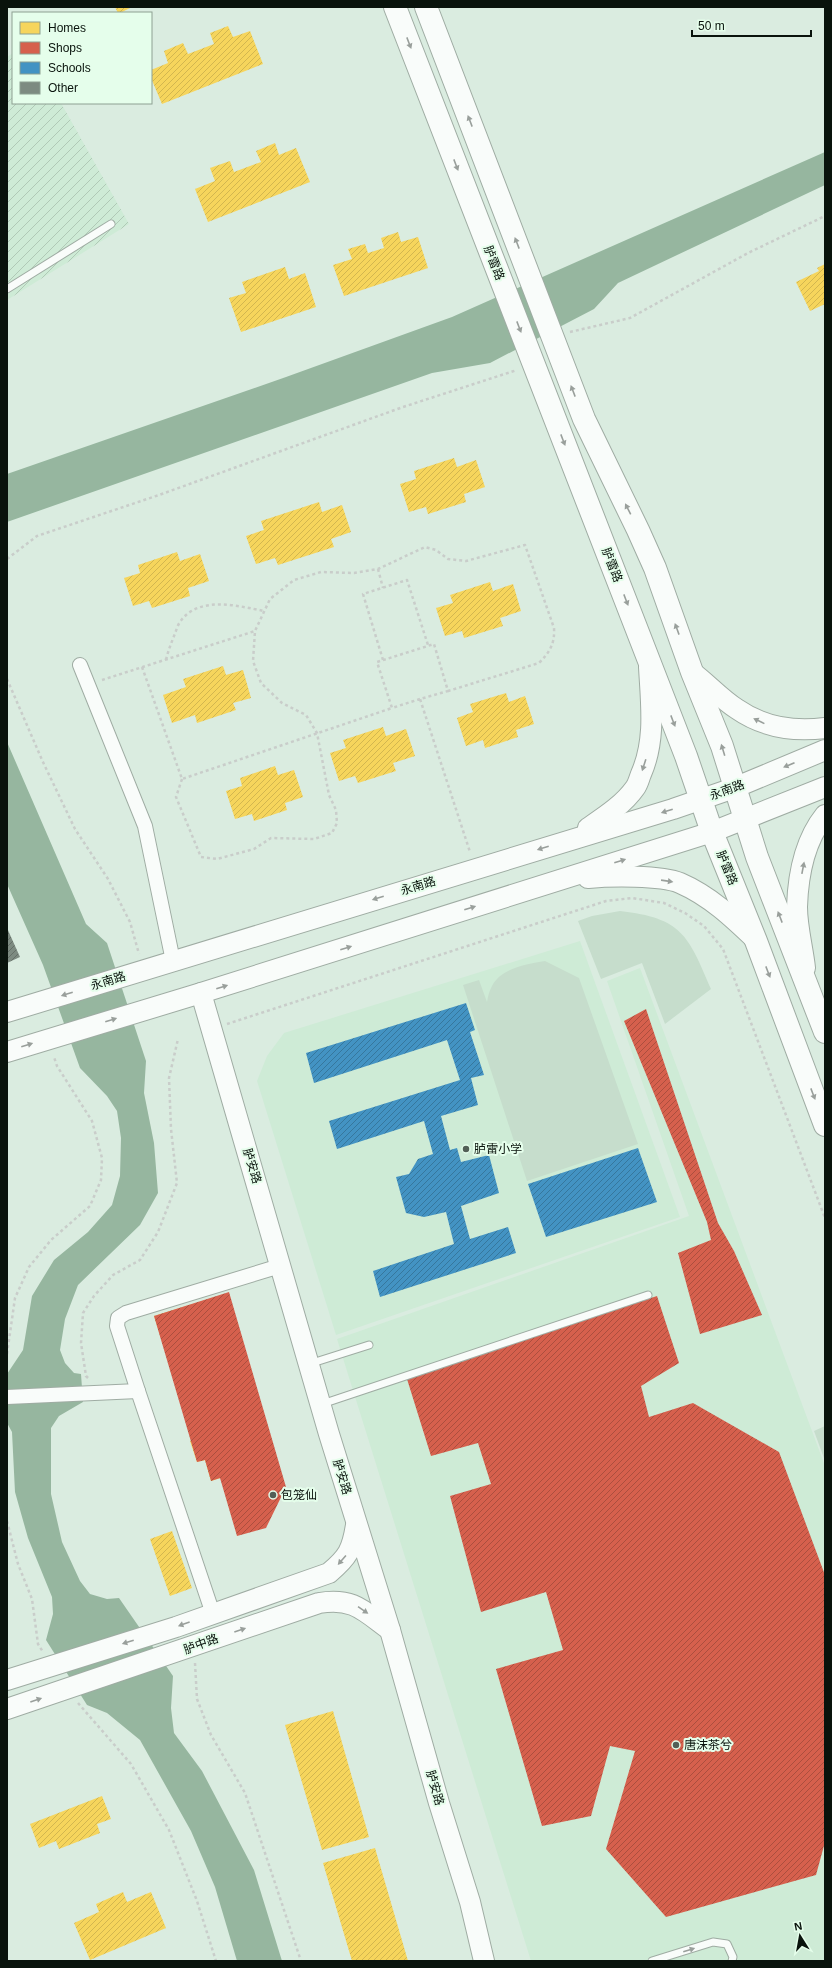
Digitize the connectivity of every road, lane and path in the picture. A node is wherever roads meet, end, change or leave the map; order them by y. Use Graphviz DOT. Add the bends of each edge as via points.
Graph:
graph roads {
  1 [pos="395,7"];
  2 [pos="426,7"];
  3 [pos="825,216"];
  4 [pos="110,224"];
  5 [pos="7,290"];
  6 [pos="552,337"];
  7 [pos="534,364"];
  8 [pos="7,559"];
  9 [pos="378,569"];
  10 [pos="383,588"];
  11 [pos="264,611"];
  12 [pos="254,631"];
  13 [pos="428,646"];
  14 [pos="648,657"];
  15 [pos="166,660"];
  16 [pos="383,660"];
  17 [pos="80,665"];
  18 [pos="142,667"];
  19 [pos="692,672"];
  20 [pos="7,679"];
  21 [pos="88,684"];
  22 [pos="448,691"];
  23 [pos="420,699"];
  24 [pos="392,708"];
  25 [pos="825,728"];
  26 [pos="317,733"];
  27 [pos="825,750"];
  28 [pos="182,779"];
  29 [pos="825,787"];
  30 [pos="734,788"];
  31 [pos="701,799"];
  32 [pos="825,815"];
  33 [pos="745,819"];
  34 [pos="712,832"];
  35 [pos="573,839"];
  36 [pos="470,853"];
  37 [pos="558,880"];
  38 [pos="756,940"];
  39 [pos="173,961"];
  40 [pos="144,970"];
  41 [pos="808,990"];
  42 [pos="201,993"];
  43 [pos="7,1012"];
  44 [pos="211,1029"];
  45 [pos="825,1032"];
  46 [pos="178,1039"];
  47 [pos="47,1040"];
  48 [pos="7,1052"];
  49 [pos="825,1125"];
  50 [pos="825,1218"];
  51 [pos="280,1266"];
  52 [pos="648,1295"];
  53 [pos="369,1345"];
  54 [pos="7,1354"];
  55 [pos="309,1364"];
  56 [pos="84,1367"];
  57 [pos="138,1391"];
  58 [pos="7,1397"];
  59 [pos="320,1404"];
  60 [pos="7,1521"];
  61 [pos="356,1525"];
  62 [pos="213,1614"];
  63 [pos="390,1630"];
  64 [pos="38,1644"];
  65 [pos="185,1649"];
  66 [pos="7,1680"];
  67 [pos="65,1690"];
  68 [pos="7,1709"];
  69 [pos="216,1961"];
  70 [pos="302,1961"];
  71 [pos="484,1961"];
  72 [pos="652,1961"];
  73 [pos="732,1961"];
  1 -- 7 [label="main road, 胪雷路, one-way"];
  6 -- 2 [label="main road, one-way"];
  3 -- 6 [label="path" via="748,253 630,318"];
  4 -- 5 [label="lane"];
  19 -- 6 [label="main road, one-way" via="655,568 593,439"];
  7 -- 8 [label="path" via="403,407 37,536"];
  7 -- 14 [label="main road, 胪雷路, one-way"];
  9 -- 10 [label="path"];
  9 -- 11 [label="path" via="354,573 321,572 294,580 270,599"];
  9 -- 22 [label="path" via="425,547 436,550 448,559 466,561 525,545 554,628 555,640 548,655 539,663"];
  10 -- 13 [label="path" via="407,580"];
  10 -- 16 [label="path" via="362,594"];
  11 -- 12 [label="path"];
  11 -- 15 [label="path" via="228,604 207,606 190,612 180,622"];
  12 -- 15 [label="path"];
  12 -- 26 [label="path" via="253,661 262,684 282,703 306,715"];
  13 -- 16 [label="path"];
  13 -- 22 [label="path" via="434,644"];
  14 -- 31 [label="main road, 胪雷路, one-way"];
  14 -- 35 [label="main road, one-way" via="652,727 643,769 635,788 613,811"];
  15 -- 18 [label="path"];
  16 -- 24 [label="path" via="377,662"];
  17 -- 21 [label="street"];
  18 -- 21 [label="path"];
  18 -- 28 [label="path"];
  25 -- 19 [label="main road, one-way" via="804,731 764,724 736,709"];
  30 -- 19 [label="main road, one-way" via="722,746"];
  20 -- 40 [label="path" via="75,829 108,879 130,922"];
  21 -- 39 [label="street" via="145,826"];
  22 -- 23 [label="path"];
  23 -- 24 [label="path"];
  23 -- 36 [label="path"];
  24 -- 26 [label="path"];
  26 -- 28 [label="path"];
  26 -- 28 [label="path" via="329,795 336,810 337,822 332,833 314,839 271,838 254,848 217,859 201,857 176,796"];
  27 -- 30 [label="main road, 永南路, one-way"];
  29 -- 33 [label="main road"];
  30 -- 31 [label="main road, 永南路"];
  30 -- 33 [label="main road"];
  31 -- 34 [label="main road, 胪雷路"];
  31 -- 35 [label="main road, 永南路, one-way"];
  41 -- 32 [label="main road, one-way" via="797,908 807,846 815,828"];
  33 -- 34 [label="main road"];
  41 -- 33 [label="main road, one-way"];
  37 -- 34 [label="main road, one-way"];
  34 -- 38 [label="main road, 胪雷路"];
  35 -- 39 [label="main road, 永南路, one-way"];
  37 -- 38 [label="main road, one-way" via="645,878 679,883 729,914"];
  42 -- 37 [label="main road, one-way"];
  38 -- 49 [label="main road, 胪雷路, one-way"];
  39 -- 40 [label="main road, 永南路"];
  40 -- 43 [label="main road, 永南路, one-way"];
  41 -- 45 [label="main road"];
  42 -- 44 [label="main road, 胪安路"];
  47 -- 42 [label="main road, one-way"];
  44 -- 50 [label="path" via="606,901 632,898 664,903 704,926 723,949"];
  44 -- 51 [label="main road, 胪安路"];
  46 -- 56 [label="path" via="169,1078 177,1183 158,1232 140,1260 113,1275 83,1313 81,1343"];
  48 -- 47 [label="main road, one-way"];
  47 -- 54 [label="path" via="57,1066 92,1121 102,1158 101,1180 90,1206 51,1240 29,1267 15,1298"];
  51 -- 55 [label="main road, 胪安路"];
  51 -- 57 [label="street" via="126,1313 118,1318 117,1326"];
  52 -- 59 [label="lane"];
  53 -- 55 [label="lane"];
  55 -- 59 [label="main road, 胪安路"];
  57 -- 58 [label="street"];
  57 -- 62 [label="street"];
  59 -- 61 [label="main road, 胪安路"];
  60 -- 64 [label="path" via="18,1564 32,1599"];
  61 -- 62 [label="main road, 胪中路, one-way" via="353,1544 344,1560 328,1572"];
  61 -- 63 [label="main road, 胪安路"];
  62 -- 66 [label="main road, 胪中路, one-way"];
  65 -- 63 [label="main road, 胪中路, one-way" via="307,1606 330,1601 353,1604"];
  63 -- 71 [label="main road, 胪安路" via="470,1902"];
  65 -- 67 [label="main road, 胪中路"];
  65 -- 70 [label="path" via="197,1699 211,1735 245,1793"];
  68 -- 67 [label="main road, 胪中路, one-way"];
  67 -- 69 [label="path" via="131,1764 169,1830 197,1901"];
  72 -- 73 [label="lane, one-way" via="713,1942 727,1944 733,1957"];
}
